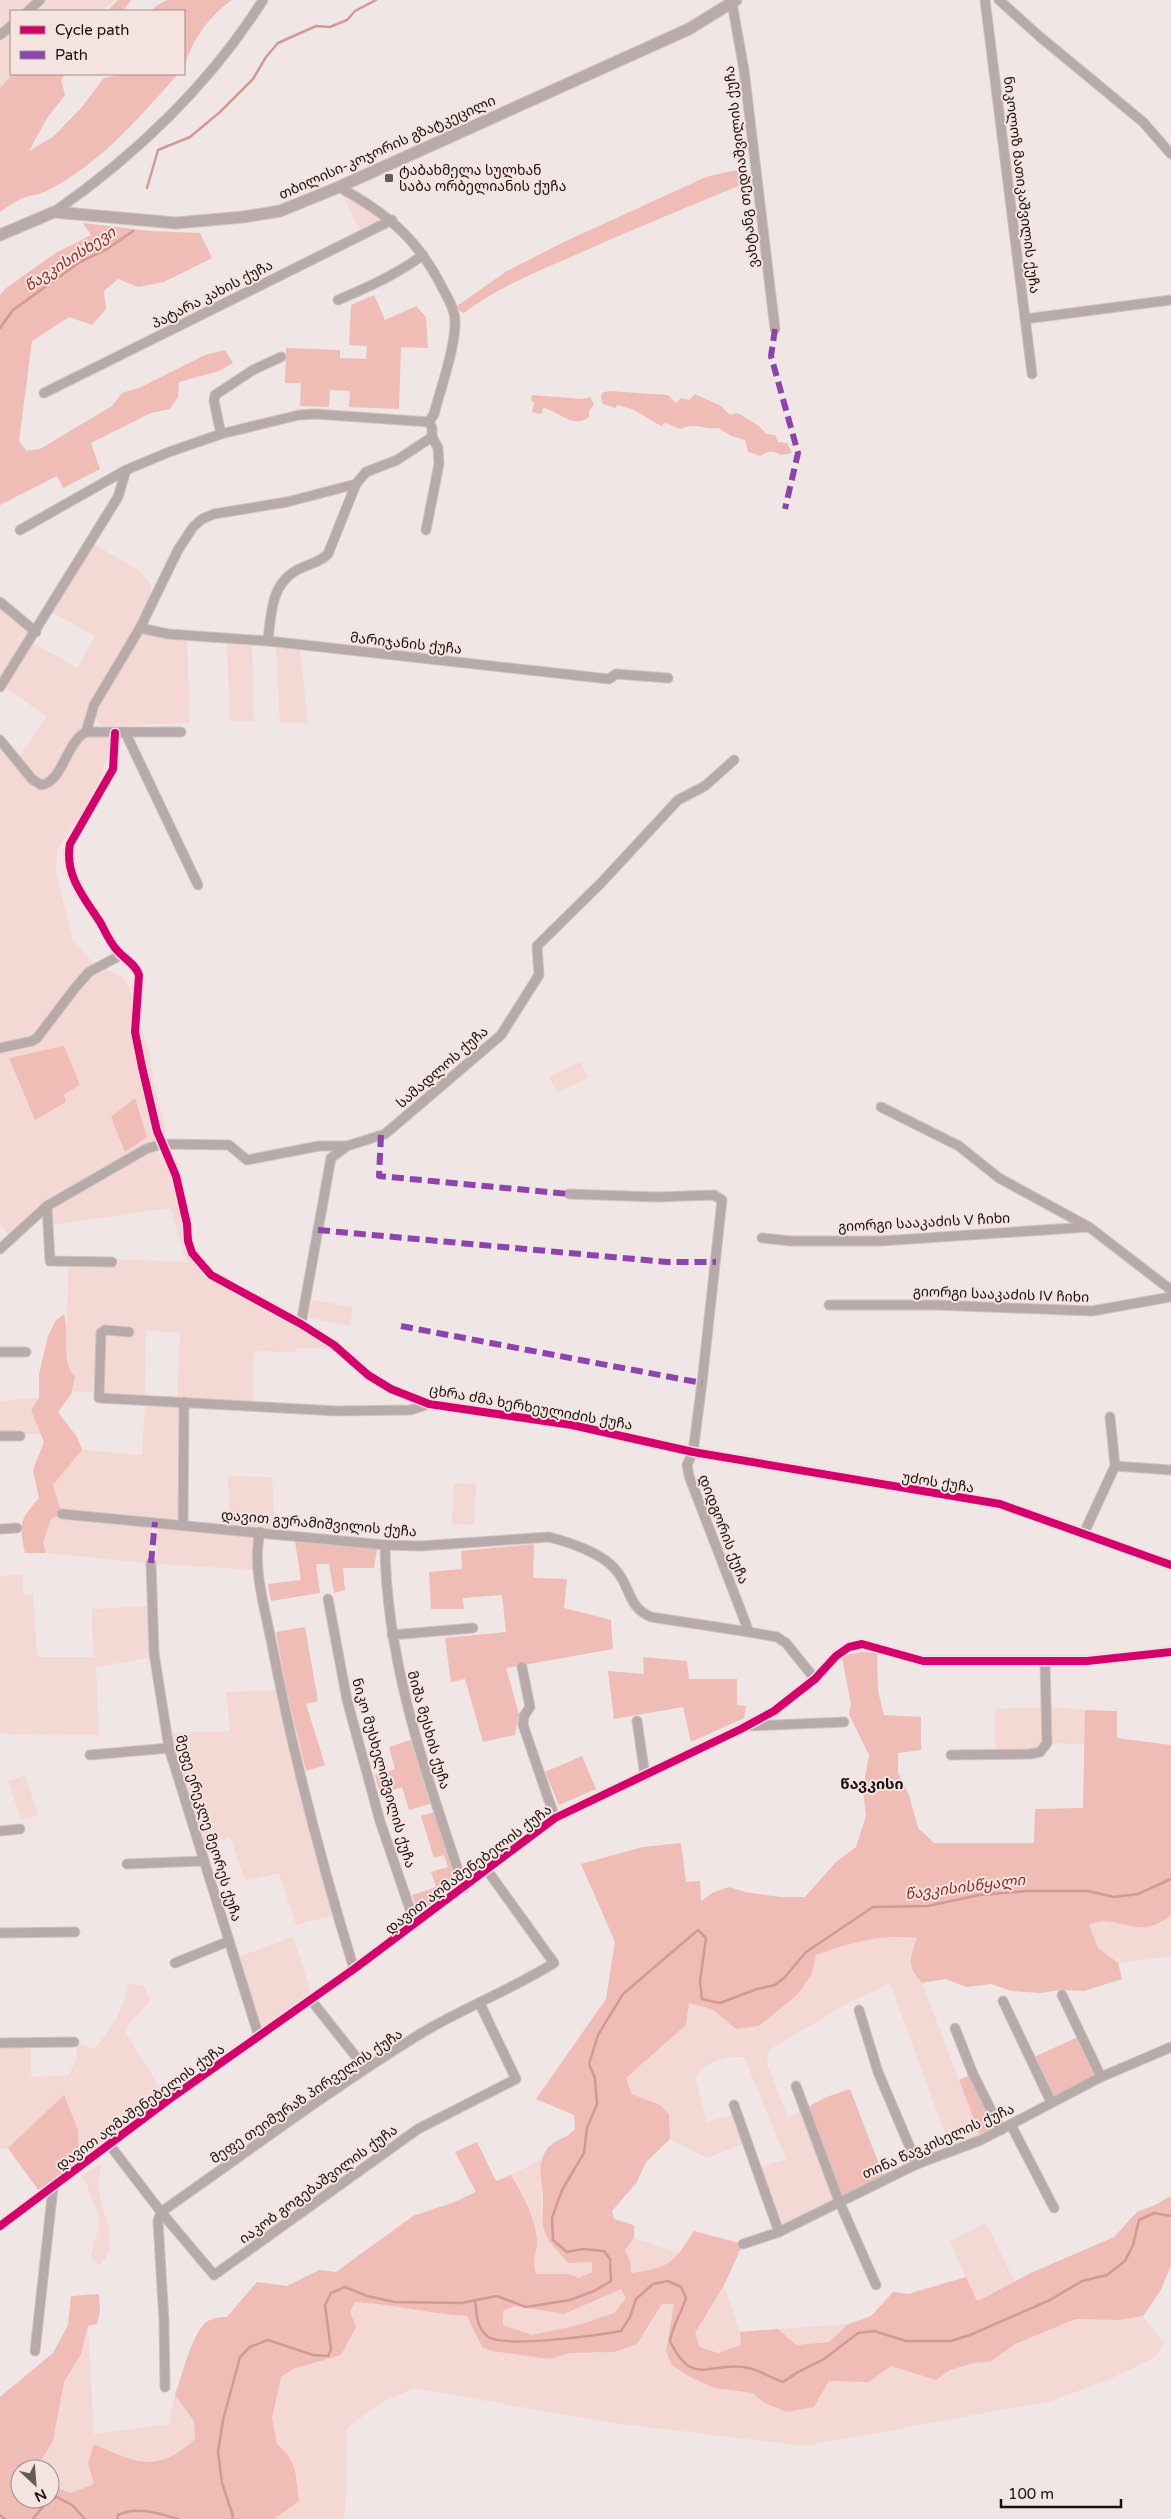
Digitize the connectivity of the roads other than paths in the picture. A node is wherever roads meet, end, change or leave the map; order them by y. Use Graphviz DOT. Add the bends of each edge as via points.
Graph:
graph roads {
  1 [pos="40,0"];
  2 [pos="263,0"];
  3 [pos="984,0"];
  4 [pos="999,0"];
  5 [pos="734,1"];
  6 [pos="29,10"];
  7 [pos="10,27"];
  8 [pos="0,36"];
  9 [pos="1171,154"];
  10 [pos="339,187"];
  11 [pos="54,212"];
  12 [pos="392,220"];
  13 [pos="0,235"];
  14 [pos="423,255"];
  15 [pos="338,300"];
  16 [pos="1171,300"];
  17 [pos="1025,319"];
  18 [pos="775,328"];
  19 [pos="281,357"];
  20 [pos="1032,374"];
  21 [pos="44,393"];
  22 [pos="429,422"];
  23 [pos="221,434"];
  24 [pos="432,437"];
  25 [pos="126,470"];
  26 [pos="356,484"];
  27 [pos="20,530"];
  28 [pos="426,530"];
  29 [pos="0,602"];
  30 [pos="140,628"];
  31 [pos="36,632"];
  32 [pos="268,641"];
  33 [pos="668,678"];
  34 [pos="0,687"];
  35 [pos="86,732"];
  36 [pos="125,732"];
  37 [pos="181,732"];
  38 [pos="115,733"];
  39 [pos="0,740"];
  40 [pos="734,760"];
  41 [pos="198,884"];
  42 [pos="121,955"];
  43 [pos="0,1048"];
  44 [pos="880,1108"];
  45 [pos="162,1144"];
  46 [pos="347,1146"];
  47 [pos="569,1194"];
  48 [pos="47,1206"];
  49 [pos="1089,1227"];
  50 [pos="762,1238"];
  51 [pos="0,1249"];
  52 [pos="112,1262"];
  53 [pos="1171,1290"];
  54 [pos="1171,1297"];
  55 [pos="829,1305"];
  56 [pos="300,1324"];
  57 [pos="129,1332"];
  58 [pos="0,1352"];
  59 [pos="26,1352"];
  60 [pos="184,1402"];
  61 [pos="429,1404"];
  62 [pos="1110,1417"];
  63 [pos="0,1436"];
  64 [pos="20,1436"];
  65 [pos="693,1452"];
  66 [pos="1115,1466"];
  67 [pos="1171,1470"];
  68 [pos="62,1514"];
  69 [pos="183,1524"];
  70 [pos="18,1528"];
  71 [pos="0,1529"];
  72 [pos="260,1532"];
  73 [pos="1084,1533"];
  74 [pos="384,1544"];
  75 [pos="151,1563"];
  76 [pos="1171,1565"];
  77 [pos="328,1599"];
  78 [pos="473,1628"];
  79 [pos="749,1632"];
  80 [pos="392,1635"];
  81 [pos="1171,1652"];
  82 [pos="1045,1662"];
  83 [pos="522,1667"];
  84 [pos="816,1679"];
  85 [pos="637,1721"];
  86 [pos="844,1722"];
  87 [pos="748,1726"];
  88 [pos="169,1748"];
  89 [pos="90,1755"];
  90 [pos="951,1755"];
  91 [pos="645,1776"];
  92 [pos="555,1818"];
  93 [pos="20,1829"];
  94 [pos="0,1831"];
  95 [pos="203,1861"];
  96 [pos="127,1864"];
  97 [pos="488,1870"];
  98 [pos="464,1888"];
  99 [pos="415,1924"];
  100 [pos="75,1932"];
  101 [pos="0,1933"];
  102 [pos="229,1941"];
  103 [pos="175,1963"];
  104 [pos="354,1969"];
  105 [pos="1062,1994"];
  106 [pos="311,2000"];
  107 [pos="1002,2001"];
  108 [pos="480,2004"];
  109 [pos="859,2010"];
  110 [pos="955,2028"];
  111 [pos="259,2036"];
  112 [pos="74,2042"];
  113 [pos="0,2043"];
  114 [pos="1171,2046"];
  115 [pos="365,2068"];
  116 [pos="1101,2077"];
  117 [pos="796,2086"];
  118 [pos="1051,2102"];
  119 [pos="734,2104"];
  120 [pos="1011,2125"];
  121 [pos="1001,2130"];
  122 [pos="109,2144"];
  123 [pos="917,2164"];
  124 [pos="53,2188"];
  125 [pos="839,2201"];
  126 [pos="1054,2208"];
  127 [pos="161,2212"];
  128 [pos="0,2226"];
  129 [pos="779,2232"];
  130 [pos="743,2244"];
  131 [pos="876,2285"];
  132 [pos="35,2351"];
  133 [pos="165,2387"];
  1 -- 6 [label="street"];
  2 -- 11 [label="street" via="239,38 134,151"];
  3 -- 17 [label="street, ნიკოლოზ მათიკაშვილის ქუჩა"];
  4 -- 9 [label="street" via="1143,122"];
  5 -- 10 [label="main road, თბილისი-კოჯორის გზატკეცილი" via="689,29"];
  5 -- 18 [label="street, ვახტანგ თედიაშვილის ქუჩა"];
  7 -- 8 [label="street"];
  10 -- 11 [label="main road, თბილისი-კოჯორის გზატკეცილი" via="280,211 205,222 151,222"];
  10 -- 12 [label="street" via="373,205"];
  11 -- 13 [label="main road, თბილისი-კოჯორის გზატკეცილი"];
  12 -- 14 [label="street"];
  12 -- 21 [label="street, პატარა კახის ქუჩა"];
  14 -- 15 [label="street" via="396,273"];
  14 -- 22 [label="street" via="455,313 449,356"];
  16 -- 17 [label="street"];
  17 -- 20 [label="street, ნიკოლოზ მათიკაშვილის ქუჩა"];
  19 -- 23 [label="street" via="253,370 215,396"];
  22 -- 23 [label="street" via="315,414"];
  22 -- 24 [label="street"];
  23 -- 25 [label="street"];
  24 -- 26 [label="street" via="397,460 366,472"];
  24 -- 28 [label="street" via="438,448 440,464"];
  25 -- 27 [label="street"];
  25 -- 31 [label="street" via="118,497"];
  26 -- 30 [label="street" via="202,519 178,550"];
  26 -- 32 [label="street" via="328,554 297,570 282,581 276,591"];
  29 -- 31 [label="street"];
  30 -- 32 [label="street, მარიჯანის ქუჩა" via="168,634"];
  30 -- 35 [label="street" via="94,705"];
  31 -- 34 [label="street"];
  32 -- 33 [label="street, მარიჯანის ქუჩა" via="609,679 616,674"];
  35 -- 38 [label="street"];
  35 -- 39 [label="street" via="78,737 51,782 41,785 32,779"];
  36 -- 37 [label="street"];
  36 -- 38 [label="street"];
  36 -- 41 [label="street"];
  38 -- 42 [label="street, ცხრა ძმა ხერხეულიძის ქუჩა" via="113,769 74,834 68,852 71,872 84,901"];
  40 -- 46 [label="street, სამადლოს ქუჩა" via="705,786 678,800 537,946 539,975 501,1035 386,1134"];
  42 -- 43 [label="street" via="90,972 38,1038"];
  42 -- 45 [label="street, ცხრა ძმა ხერხეულიძის ქუჩა" via="136,967 139,975 135,1032 148,1098"];
  44 -- 49 [label="street" via="959,1146 999,1178"];
  45 -- 46 [label="street, სამადლოს ქუჩა" via="228,1145 247,1160 329,1145"];
  45 -- 48 [label="street" via="146,1149"];
  45 -- 56 [label="street, ცხრა ძმა ხერხეულიძის ქუჩა" via="176,1176 192,1253 211,1275"];
  46 -- 56 [label="street" via="331,1158"];
  47 -- 65 [label="street, დიდგორის ქუჩა" via="714,1195 722,1200"];
  48 -- 51 [label="street"];
  48 -- 52 [label="street" via="50,1261"];
  49 -- 50 [label="street, გიორგი სააკაძის V ჩიხი" via="881,1241"];
  49 -- 53 [label="street"];
  54 -- 55 [label="street, გიორგი სააკაძის IV ჩიხი" via="1092,1312 937,1304"];
  56 -- 61 [label="street, ცხრა ძმა ხერხეულიძის ქუჩა" via="334,1345 368,1375"];
  57 -- 60 [label="street" via="102,1331 98,1397"];
  58 -- 59 [label="street"];
  60 -- 61 [label="street" via="337,1410 410,1410"];
  60 -- 69 [label="street"];
  61 -- 65 [label="street, ცხრა ძმა ხერხეულიძის ქუჩა" via="572,1425"];
  62 -- 66 [label="street"];
  63 -- 64 [label="street"];
  65 -- 73 [label="street, უძოს ქუჩა" via="1000,1504"];
  65 -- 79 [label="street, დიდგორის ქუჩა" via="687,1465 688,1476"];
  66 -- 67 [label="street"];
  66 -- 73 [label="street"];
  68 -- 69 [label="street, დავით გურამიშვილის ქუჩა"];
  69 -- 72 [label="street, დავით გურამიშვილის ქუჩა"];
  70 -- 71 [label="street"];
  72 -- 74 [label="street, დავით გურამიშვილის ქუჩა"];
  72 -- 104 [label="street" via="256,1549 258,1570 281,1690 337,1914"];
  73 -- 76 [label="street, უძოს ქუჩა"];
  74 -- 79 [label="street, დავით გურამიშვილის ქუჩა" via="421,1546 548,1537 566,1542 610,1564 641,1613"];
  74 -- 80 [label="street, მიშა მესხის ქუჩა" via="385,1586"];
  75 -- 88 [label="street, მეფე ერეკლე მეორეს ქუჩა" via="154,1653"];
  77 -- 99 [label="street, ნიკო მუსხელიშვილის ქუჩა" via="347,1700 380,1821"];
  78 -- 80 [label="street"];
  79 -- 84 [label="street" via="777,1637 786,1643"];
  80 -- 98 [label="street, მიშა მესხის ქუჩა" via="404,1698"];
  81 -- 82 [label="street, დავით აღმაშენებელის ქუჩა"];
  82 -- 84 [label="street, დავით აღმაშენებელის ქუჩა" via="923,1661 862,1644 849,1647 836,1656"];
  82 -- 90 [label="street" via="1046,1742 1040,1752"];
  83 -- 92 [label="street" via="530,1707 523,1725"];
  84 -- 87 [label="street, დავით აღმაშენებელის ქუჩა"];
  85 -- 91 [label="street"];
  86 -- 87 [label="street"];
  87 -- 91 [label="street, დავით აღმაშენებელის ქუჩა"];
  88 -- 89 [label="street"];
  88 -- 95 [label="street, მეფე ერეკლე მეორეს ქუჩა"];
  91 -- 92 [label="street, დავით აღმაშენებელის ქუჩა"];
  92 -- 97 [label="street, დავით აღმაშენებელის ქუჩა"];
  93 -- 94 [label="street"];
  95 -- 96 [label="street"];
  95 -- 102 [label="street, მეფე ერეკლე მეორეს ქუჩა"];
  97 -- 98 [label="street, დავით აღმაშენებელის ქუჩა"];
  97 -- 108 [label="street, მეფე თეიმურაზ პირველის ქუჩა" via="554,1963"];
  98 -- 99 [label="street, დავით აღმაშენებელის ქუჩა"];
  99 -- 104 [label="street, დავით აღმაშენებელის ქუჩა"];
  100 -- 101 [label="street"];
  102 -- 103 [label="street"];
  102 -- 111 [label="street, მეფე ერეკლე მეორეს ქუჩა"];
  104 -- 106 [label="street, დავით აღმაშენებელის ქუჩა"];
  105 -- 116 [label="street"];
  106 -- 111 [label="street, დავით აღმაშენებელის ქუჩა"];
  106 -- 115 [label="street"];
  107 -- 118 [label="street"];
  108 -- 115 [label="street, მეფე თეიმურაზ პირველის ქუჩა" via="423,2032"];
  108 -- 127 [label="street, იაკობ გოგებაშვილის ქუჩა" via="516,2079 418,2129 214,2275"];
  109 -- 123 [label="street" via="878,2072"];
  110 -- 121 [label="street" via="973,2074"];
  111 -- 122 [label="street, დავით აღმაშენებელის ქუჩა"];
  112 -- 113 [label="street"];
  114 -- 116 [label="street, თინა წავკისელის ქუჩა"];
  115 -- 127 [label="street, მეფე თეიმურაზ პირველის ქუჩა"];
  116 -- 118 [label="street, თინა წავკისელის ქუჩა"];
  117 -- 125 [label="street"];
  118 -- 120 [label="street, თინა წავკისელის ქუჩა"];
  119 -- 129 [label="street"];
  120 -- 121 [label="street, თინა წავკისელის ქუჩა"];
  120 -- 126 [label="street"];
  121 -- 123 [label="street, თინა წავკისელის ქუჩა"];
  122 -- 124 [label="street, დავით აღმაშენებელის ქუჩა"];
  122 -- 127 [label="street, იაკობ გოგებაშვილის ქუჩა"];
  123 -- 125 [label="street, თინა წავკისელის ქუჩა"];
  124 -- 128 [label="street, დავით აღმაშენებელის ქუჩა"];
  124 -- 132 [label="street"];
  125 -- 129 [label="street, თინა წავკისელის ქუჩა"];
  125 -- 131 [label="street"];
  127 -- 133 [label="street" via="158,2222"];
  129 -- 130 [label="street, თინა წავკისელის ქუჩა"];
}
